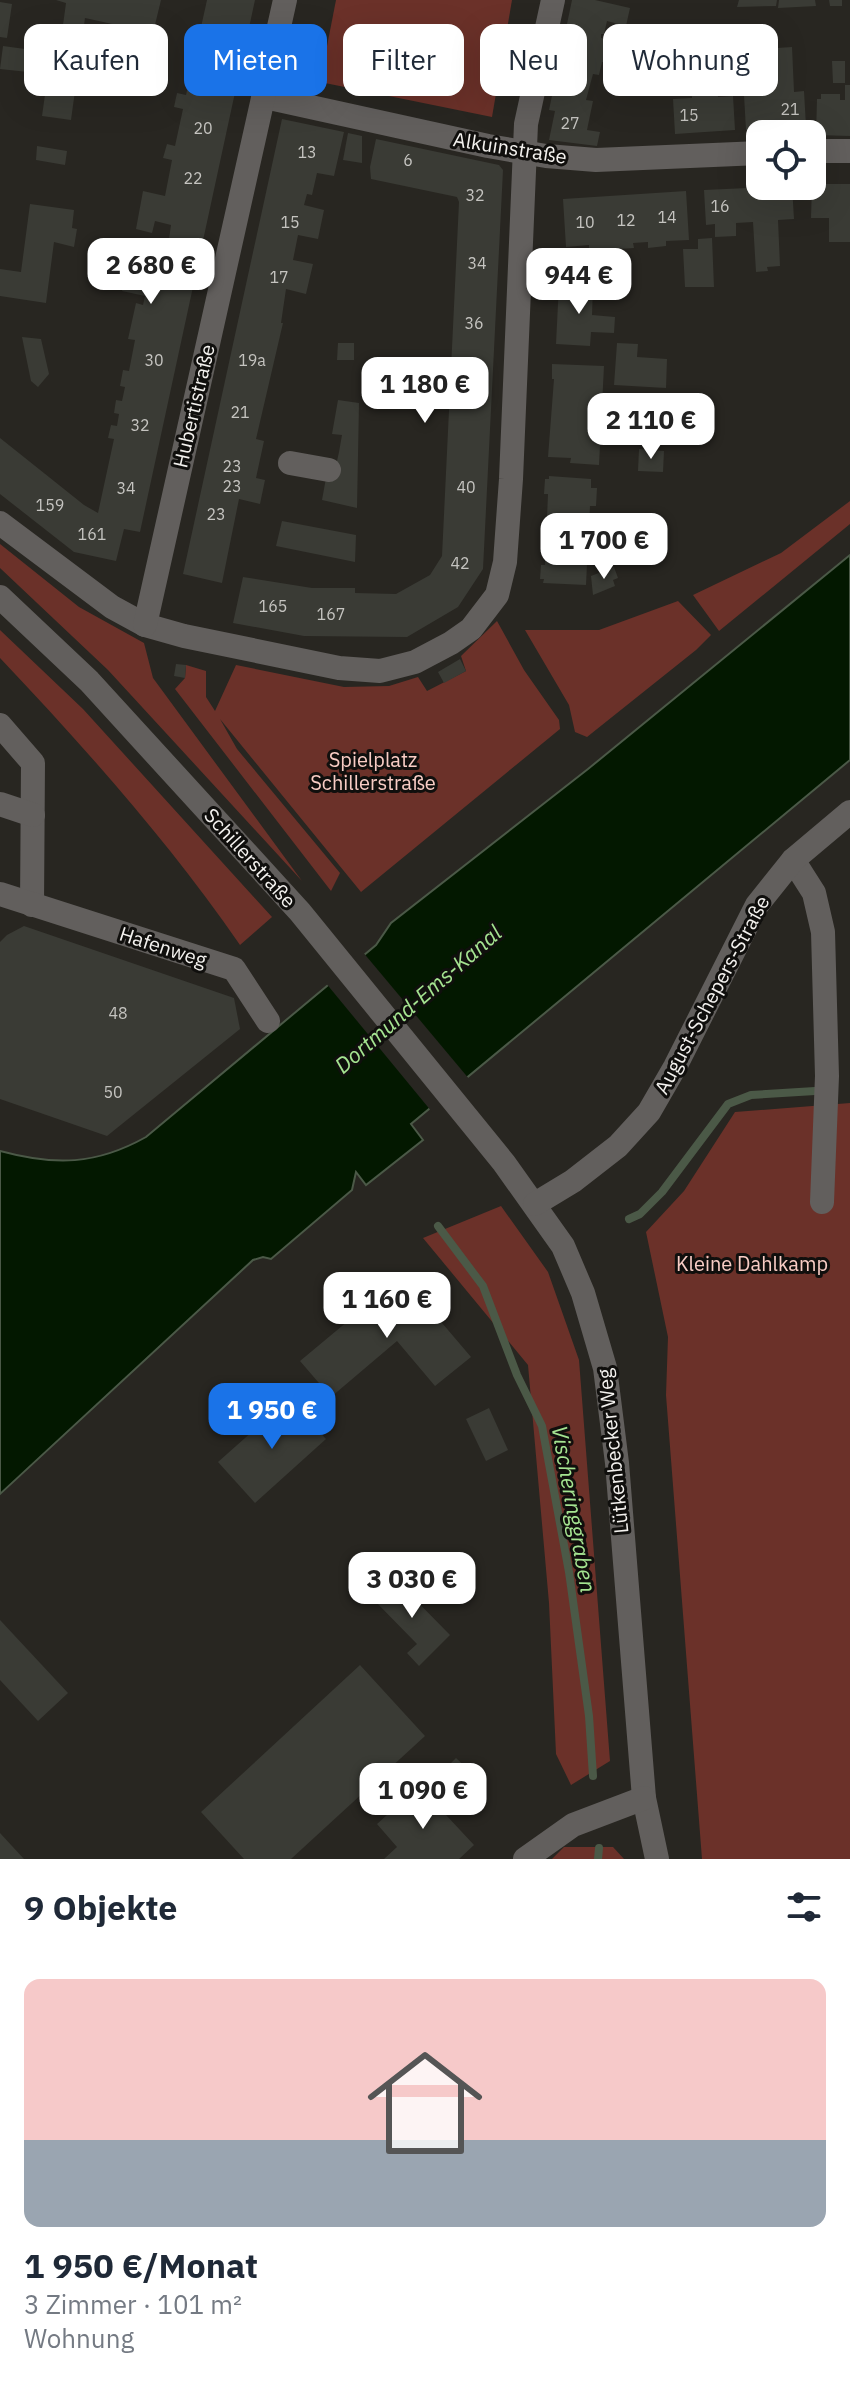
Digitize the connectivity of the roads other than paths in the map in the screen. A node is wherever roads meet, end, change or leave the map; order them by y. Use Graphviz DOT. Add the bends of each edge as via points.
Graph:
graph roads {
  1 [pos="285,0"];
  2 [pos="553,0"];
  3 [pos="265,97"];
  4 [pos="826,151"];
  5 [pos="850,151"];
  6 [pos="525,152"];
  7 [pos="746,154"];
  8 [pos="290,463"];
  9 [pos="329,470"];
  10 [pos="0,523"];
  11 [pos="0,597"];
  12 [pos="145,625"];
  13 [pos="0,725"];
  14 [pos="0,804"];
  15 [pos="850,812"];
  16 [pos="33,815"];
  17 [pos="793,860"];
  18 [pos="0,894"];
  19 [pos="32,905"];
  20 [pos="268,1021"];
  21 [pos="482,1135"];
  22 [pos="822,1202"];
  23 [pos="535,1204"];
  24 [pos="644,1798"];
  25 [pos="525,1859"];
  26 [pos="657,1859"];
  1 -- 3 [label="street, Hubertistraße"];
  2 -- 6 [label="street" via="526,124"];
  3 -- 6 [label="street, Alkuinstraße"];
  3 -- 12 [label="street, Hubertistraße"];
  4 -- 5 [label="street"];
  6 -- 7 [label="street, Alkuinstraße" via="596,160"];
  6 -- 12 [label="street" via="508,520 501,584 491,605 451,643 415,662 380,671 339,668"];
  8 -- 9 [label="street"];
  10 -- 12 [label="street" via="112,607"];
  11 -- 21 [label="street, Schillerstraße" via="89,681 320,936"];
  13 -- 16 [label="street" via="33,763"];
  14 -- 16 [label="street"];
  15 -- 17 [label="street, August-Schepers-Straße"];
  16 -- 19 [label="street"];
  17 -- 22 [label="street" via="814,893 823,932 827,1076"];
  17 -- 23 [label="street, August-Schepers-Straße" via="757,905 649,1112 618,1146"];
  18 -- 19 [label="street, Hafenweg"];
  19 -- 20 [label="street, Hafenweg" via="234,969"];
  21 -- 23 [label="street, Lütkenbecker Weg"];
  23 -- 24 [label="street, Lütkenbecker Weg" via="563,1246 605,1368"];
  24 -- 25 [label="street" via="573,1825"];
  24 -- 26 [label="street, Lütkenbecker Weg"];
}
